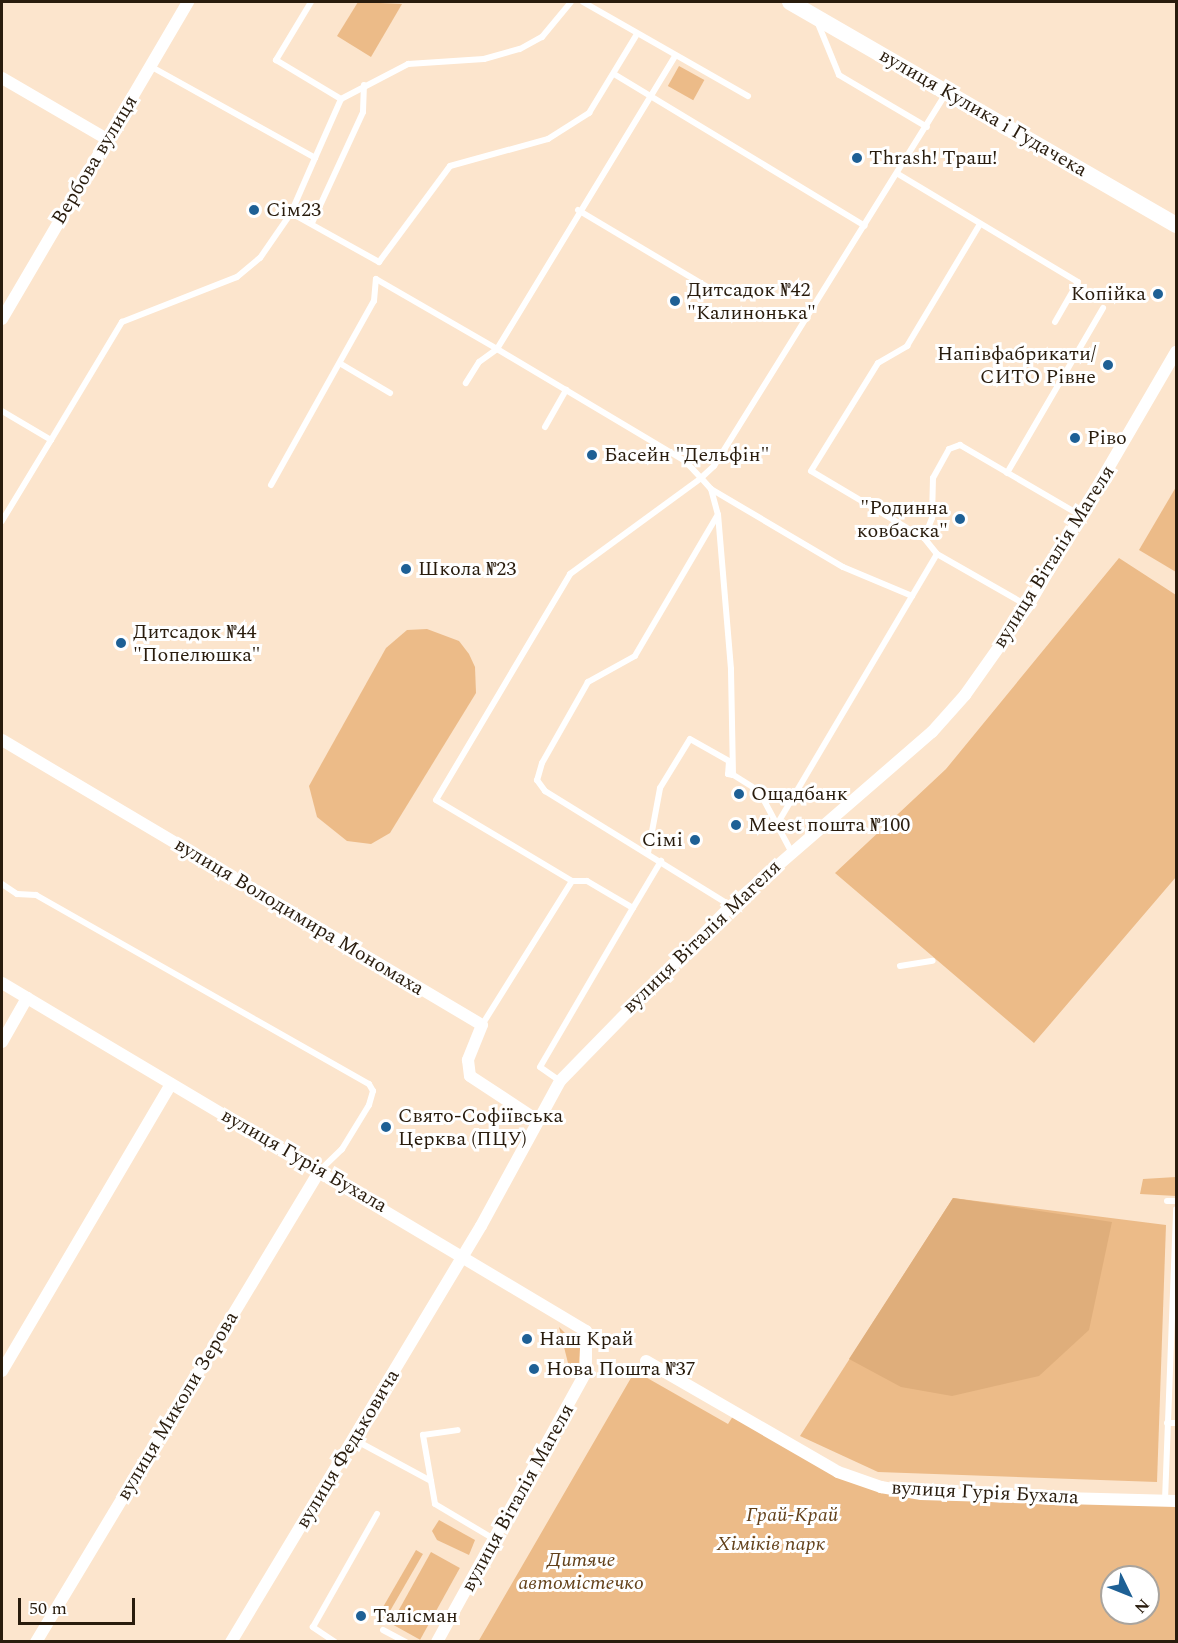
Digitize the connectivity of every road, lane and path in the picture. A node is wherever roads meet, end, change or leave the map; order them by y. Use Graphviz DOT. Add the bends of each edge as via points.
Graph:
graph roads {
  1 [pos="188,2"];
  2 [pos="311,2"];
  3 [pos="571,2"];
  4 [pos="583,2"];
  5 [pos="790,2"];
  6 [pos="814,15"];
  7 [pos="637,34"];
  8 [pos="675,56"];
  9 [pos="150,66"];
  10 [pos="614,75"];
  11 [pos="2,78"];
  12 [pos="364,86"];
  13 [pos="948,91"];
  14 [pos="748,96"];
  15 [pos="646,98"];
  16 [pos="341,99"];
  17 [pos="927,127"];
  18 [pos="107,140"];
  19 [pos="315,158"];
  20 [pos="898,174"];
  21 [pos="578,210"];
  22 [pos="291,213"];
  23 [pos="312,223"];
  24 [pos="980,224"];
  25 [pos="1176,225"];
  26 [pos="865,226"];
  27 [pos="717,293"];
  28 [pos="1103,308"];
  29 [pos="2,319"];
  30 [pos="1056,322"];
  31 [pos="497,349"];
  32 [pos="1176,352"];
  33 [pos="341,364"];
  34 [pos="466,383"];
  35 [pos="566,390"];
  36 [pos="390,393"];
  37 [pos="2,411"];
  38 [pos="545,427"];
  39 [pos="51,440"];
  40 [pos="1007,473"];
  41 [pos="701,478"];
  42 [pos="272,485"];
  43 [pos="711,489"];
  44 [pos="718,515"];
  45 [pos="1081,516"];
  46 [pos="2,521"];
  47 [pos="924,538"];
  48 [pos="936,554"];
  49 [pos="912,596"];
  50 [pos="1028,606"];
  51 [pos="2,740"];
  52 [pos="733,775"];
  53 [pos="779,821"];
  54 [pos="791,850"];
  55 [pos="648,853"];
  56 [pos="661,861"];
  57 [pos="572,881"];
  58 [pos="2,884"];
  59 [pos="731,906"];
  60 [pos="633,908"];
  61 [pos="933,961"];
  62 [pos="900,966"];
  63 [pos="2,983"];
  64 [pos="27,998"];
  65 [pos="482,1025"];
  66 [pos="2,1042"];
  67 [pos="560,1082"];
  68 [pos="171,1084"];
  69 [pos="537,1120"];
  70 [pos="320,1170"];
  71 [pos="1167,1201"];
  72 [pos="1176,1201"];
  73 [pos="1176,1209"];
  74 [pos="462,1254"];
  75 [pos="1175,1269"];
  76 [pos="590,1351"];
  77 [pos="645,1361"];
  78 [pos="2,1371"];
  79 [pos="1167,1423"];
  80 [pos="1176,1423"];
  81 [pos="458,1430"];
  82 [pos="355,1440"];
  83 [pos="430,1481"];
  84 [pos="1171,1501"];
  85 [pos="378,1514"];
  86 [pos="496,1540"];
  87 [pos="382,1630"];
  88 [pos="36,1641"];
  89 [pos="231,1641"];
  90 [pos="335,1641"];
  91 [pos="405,1641"];
  92 [pos="437,1641"];
  1 -- 9 [label="street, Вербова вулиця"];
  2 -- 16 [label="lane" via="276,60"];
  3 -- 12 [label="lane" via="542,37 520,49 484,59 408,64"];
  4 -- 7 [label="lane"];
  5 -- 6 [label="main road, вулиця Кулика і Гудачека"];
  6 -- 13 [label="main road, вулиця Кулика і Гудачека"];
  6 -- 17 [label="lane" via="839,75"];
  7 -- 8 [label="lane"];
  7 -- 10 [label="lane"];
  8 -- 14 [label="lane"];
  8 -- 15 [label="lane"];
  9 -- 18 [label="street, Вербова вулиця"];
  9 -- 19 [label="lane"];
  10 -- 15 [label="lane"];
  10 -- 23 [label="lane" via="589,113 569,131 450,166 379,262"];
  11 -- 18 [label="street"];
  12 -- 16 [label="lane"];
  12 -- 23 [label="lane" via="363,111"];
  13 -- 17 [label="lane"];
  13 -- 25 [label="main road, вулиця Кулика і Гудачека"];
  15 -- 21 [label="lane"];
  15 -- 26 [label="lane"];
  16 -- 19 [label="lane"];
  17 -- 20 [label="lane"];
  18 -- 29 [label="street, Вербова вулиця"];
  19 -- 22 [label="lane"];
  20 -- 24 [label="lane"];
  20 -- 26 [label="lane"];
  21 -- 27 [label="lane"];
  21 -- 31 [label="lane"];
  22 -- 23 [label="lane"];
  22 -- 39 [label="lane" via="260,258 237,277 122,322"];
  24 -- 30 [label="lane" via="1078,282"];
  24 -- 47 [label="lane" via="908,346 878,363 811,471"];
  26 -- 41 [label="lane"];
  28 -- 40 [label="lane"];
  31 -- 33 [label="lane" via="376,279 374,301"];
  31 -- 34 [label="lane" via="479,362"];
  31 -- 35 [label="lane"];
  32 -- 45 [label="street, вулиця Віталія Магеля"];
  33 -- 36 [label="lane"];
  33 -- 42 [label="lane"];
  35 -- 38 [label="lane"];
  35 -- 41 [label="lane" via="685,461"];
  37 -- 39 [label="lane"];
  39 -- 46 [label="lane"];
  40 -- 45 [label="lane"];
  40 -- 47 [label="lane" via="960,445 949,449 933,477 932,518"];
  41 -- 43 [label="lane"];
  41 -- 57 [label="lane" via="570,574 436,800"];
  43 -- 44 [label="lane"];
  43 -- 49 [label="lane" via="843,567"];
  44 -- 52 [label="lane" via="731,669"];
  44 -- 55 [label="lane" via="635,656 588,682 542,763 537,780 545,791"];
  45 -- 50 [label="street, вулиця Віталія Магеля"];
  47 -- 48 [label="lane"];
  48 -- 49 [label="lane"];
  48 -- 50 [label="lane"];
  49 -- 53 [label="lane"];
  50 -- 54 [label="street, вулиця Віталія Магеля" via="965,695 932,732"];
  51 -- 65 [label="street, вулиця Володимира Мономаха"];
  52 -- 53 [label="lane" via="759,792"];
  52 -- 55 [label="lane" via="728,774 729,761 690,739 660,788"];
  53 -- 54 [label="lane"];
  54 -- 59 [label="street, вулиця Віталія Магеля"];
  55 -- 56 [label="lane"];
  56 -- 59 [label="lane"];
  56 -- 60 [label="lane"];
  57 -- 60 [label="lane" via="587,881"];
  57 -- 65 [label="lane"];
  58 -- 70 [label="lane" via="17,894 36,895 369,1084 374,1091 369,1105 342,1149"];
  59 -- 67 [label="street, вулиця Віталія Магеля"];
  60 -- 67 [label="lane" via="540,1067"];
  61 -- 62 [label="lane"];
  63 -- 64 [label="street, вулиця Гурія Бухала"];
  64 -- 66 [label="street"];
  64 -- 68 [label="street, вулиця Гурія Бухала"];
  65 -- 69 [label="street" via="468,1060 470,1076"];
  67 -- 69 [label="street, вулиця Віталія Магеля"];
  68 -- 70 [label="street, вулиця Гурія Бухала"];
  68 -- 78 [label="street"];
  69 -- 74 [label="street, вулиця Віталія Магеля"];
  70 -- 74 [label="street, вулиця Гурія Бухала"];
  70 -- 88 [label="street, вулиця Миколи Зерова"];
  71 -- 72 [label="lane"];
  73 -- 75 [label="lane"];
  74 -- 76 [label="street, вулиця Гурія Бухала" via="573,1319 586,1331"];
  74 -- 82 [label="street, вулиця Федьковича"];
  75 -- 79 [label="lane"];
  76 -- 86 [label="street, вулиця Віталія Магеля" via="576,1393"];
  77 -- 84 [label="street, вулиця Гурія Бухала" via="838,1472 881,1487 921,1494"];
  79 -- 80 [label="lane"];
  79 -- 84 [label="lane"];
  81 -- 83 [label="lane" via="423,1435"];
  82 -- 83 [label="lane"];
  82 -- 89 [label="street, вулиця Федьковича"];
  83 -- 86 [label="lane" via="435,1504"];
  85 -- 90 [label="lane" via="313,1627"];
  86 -- 92 [label="street, вулиця Віталія Магеля"];
  87 -- 91 [label="lane"];
}
